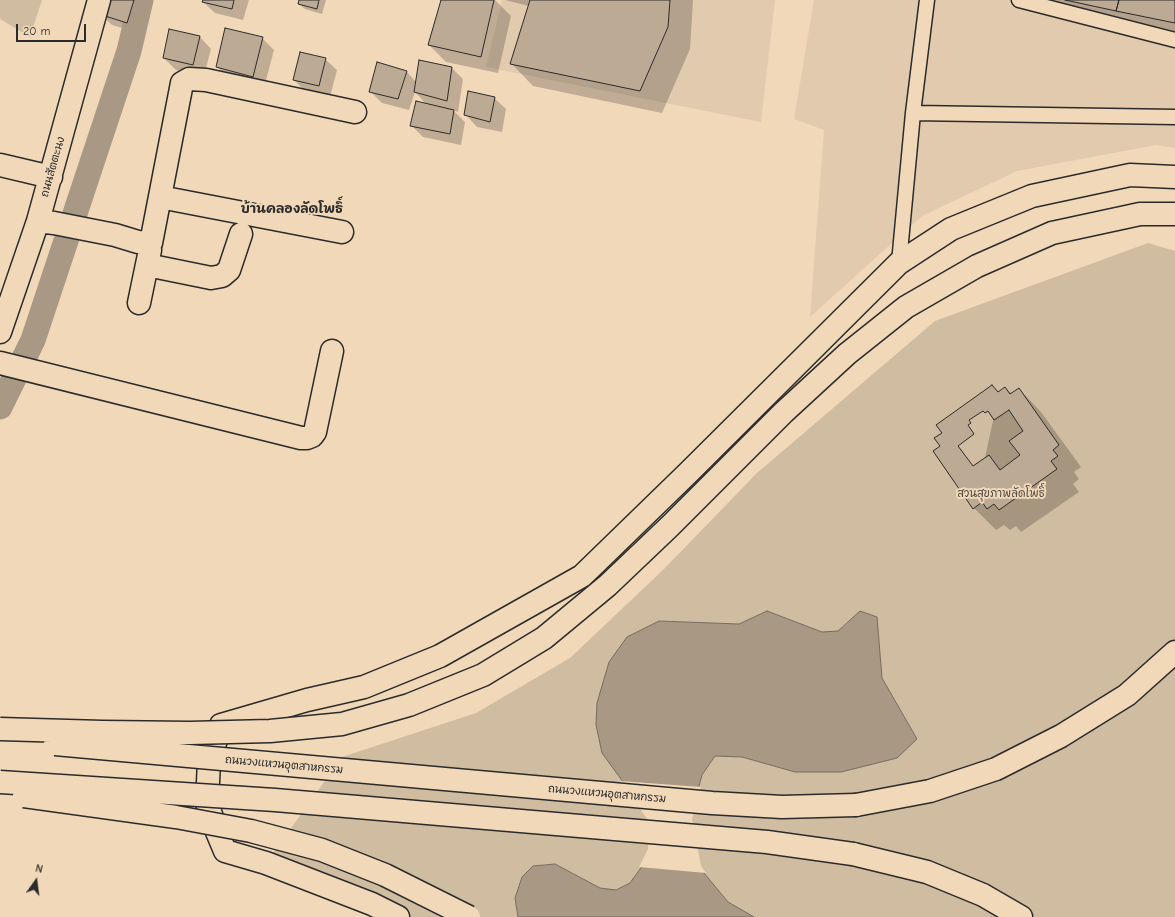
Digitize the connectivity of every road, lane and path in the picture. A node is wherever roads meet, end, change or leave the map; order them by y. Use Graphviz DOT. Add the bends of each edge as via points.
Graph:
graph roads {
  1 [pos="99,0"];
  2 [pos="927,0"];
  3 [pos="1019,0"];
  4 [pos="1175,40"];
  5 [pos="355,112"];
  6 [pos="913,113"];
  7 [pos="1175,117"];
  8 [pos="0,165"];
  9 [pos="51,176"];
  10 [pos="1175,177"];
  11 [pos="160,197"];
  12 [pos="1175,214"];
  13 [pos="46,222"];
  14 [pos="342,232"];
  15 [pos="241,234"];
  16 [pos="151,243"];
  17 [pos="899,264"];
  18 [pos="147,265"];
  19 [pos="139,303"];
  20 [pos="0,332"];
  21 [pos="332,351"];
  22 [pos="2,364"];
  23 [pos="1175,652"];
  24 [pos="0,729"];
  25 [pos="0,739"];
  26 [pos="0,782"];
  27 [pos="0,793"];
  28 [pos="398,917"];
  29 [pos="469,917"];
  30 [pos="1021,917"];
  1 -- 9 [label="main road, ถนนสัตตะนง"];
  2 -- 6 [label="lane"];
  3 -- 4 [label="lane"];
  5 -- 11 [label="main road" via="206,80 189,79 182,83"];
  6 -- 7 [label="lane"];
  6 -- 17 [label="lane"];
  8 -- 9 [label="main road"];
  9 -- 13 [label="main road, ถนนสัตตะนง"];
  10 -- 17 [label="main road" via="1130,175 1032,196 951,229"];
  11 -- 14 [label="main road"];
  11 -- 16 [label="main road"];
  12 -- 24 [label="main road, bridge" via="1140,214 1052,233 977,266 906,307 847,354 784,412 608,585 544,638 483,675 409,705 342,724 270,732"];
  13 -- 16 [label="main road"];
  13 -- 20 [label="main road, ถนนสัตตะนง"];
  15 -- 18 [label="main road" via="229,270 222,276 211,278"];
  16 -- 18 [label="main road"];
  17 -- 28 [label="main road" via="582,576 440,656 392,676 364,687 307,700 221,725 209,761 207,803 225,851 266,863 372,904"];
  18 -- 19 [label="main road"];
  21 -- 22 [label="main road" via="315,432 307,438"];
  23 -- 25 [label="main road, ถนนวงแหวนอุตสาหกรรม, bridge" via="1127,695 1061,736 996,769 930,791 856,805 782,807 712,803"];
  26 -- 30 [label="main road, bridge" via="275,800 798,846 853,854 927,872 983,895"];
  27 -- 29 [label="main road, bridge" via="176,817 251,831 322,850 386,875"];
}
